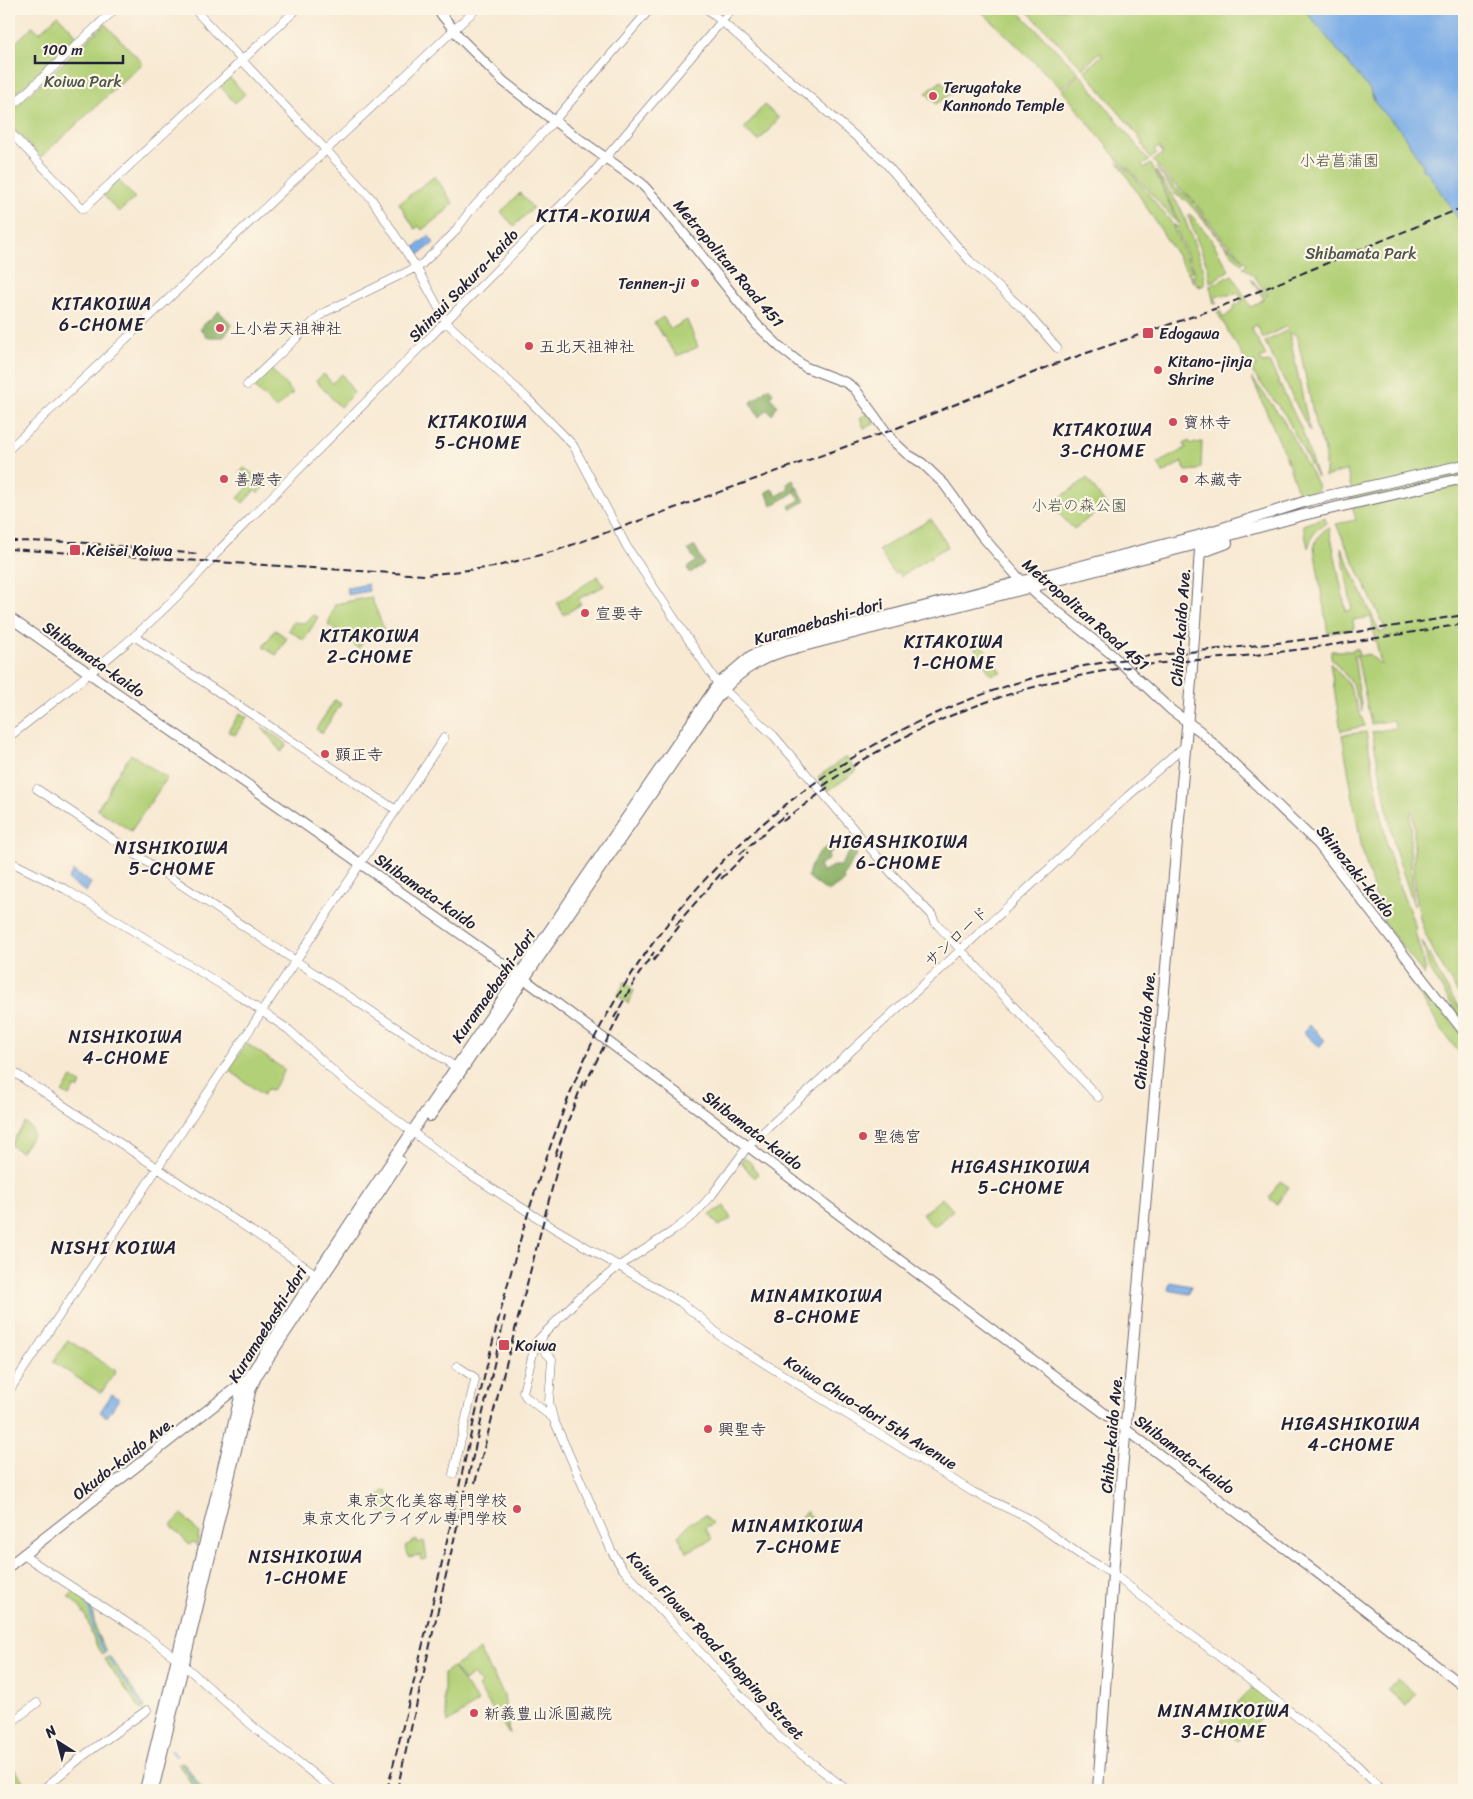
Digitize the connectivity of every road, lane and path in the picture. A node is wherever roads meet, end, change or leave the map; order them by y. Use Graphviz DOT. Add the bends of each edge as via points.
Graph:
graph roads {
  1 [pos="115,9"];
  2 [pos="194,9"];
  3 [pos="298,9"];
  4 [pos="437,9"];
  5 [pos="476,9"];
  6 [pos="650,9"];
  7 [pos="707,9"];
  8 [pos="732,9"];
  9 [pos="723,22"];
  10 [pos="454,31"];
  11 [pos="242,60"];
  12 [pos="9,109"];
  13 [pos="554,121"];
  14 [pos="9,131"];
  15 [pos="327,151"];
  16 [pos="606,158"];
  17 [pos="416,267"];
  18 [pos="445,321"];
  19 [pos="1057,348"];
  20 [pos="246,385"];
  21 [pos="9,449"];
  22 [pos="1464,465"];
  23 [pos="1464,478"];
  24 [pos="1201,544"];
  25 [pos="1026,584"];
  26 [pos="9,617"];
  27 [pos="134,636"];
  28 [pos="89,674"];
  29 [pos="720,687"];
  30 [pos="1187,722"];
  31 [pos="9,737"];
  32 [pos="444,738"];
  33 [pos="1184,747"];
  34 [pos="37,789"];
  35 [pos="396,810"];
  36 [pos="9,861"];
  37 [pos="361,864"];
  38 [pos="961,950"];
  39 [pos="296,960"];
  40 [pos="522,977"];
  41 [pos="262,1012"];
  42 [pos="1464,1032"];
  43 [pos="9,1069"];
  44 [pos="458,1069"];
  45 [pos="1098,1097"];
  46 [pos="414,1134"];
  47 [pos="748,1146"];
  48 [pos="158,1169"];
  49 [pos="619,1266"];
  50 [pos="319,1276"];
  51 [pos="542,1337"];
  52 [pos="457,1366"];
  53 [pos="257,1375"];
  54 [pos="247,1380"];
  55 [pos="9,1391"];
  56 [pos="549,1398"];
  57 [pos="532,1403"];
  58 [pos="553,1418"];
  59 [pos="1126,1429"];
  60 [pos="454,1474"];
  61 [pos="23,1555"];
  62 [pos="9,1566"];
  63 [pos="1113,1574"];
  64 [pos="179,1662"];
  65 [pos="1464,1687"];
  66 [pos="37,1703"];
  67 [pos="147,1710"];
  68 [pos="9,1724"];
  69 [pos="158,1754"];
  70 [pos="42,1790"];
  71 [pos="145,1790"];
  72 [pos="153,1790"];
  73 [pos="334,1790"];
  74 [pos="847,1790"];
  75 [pos="1098,1790"];
  76 [pos="1382,1790"];
  1 -- 12 [label="street"];
  2 -- 11 [label="street"];
  3 -- 11 [label="street"];
  4 -- 10 [label="main road, Metropolitan Road 451"];
  5 -- 10 [label="street"];
  6 -- 13 [label="street"];
  7 -- 9 [label="street"];
  8 -- 9 [label="street, Shinsui Sakura-kaido"];
  9 -- 16 [label="street, Shinsui Sakura-kaido"];
  9 -- 19 [label="street" via="880,158 970,261 1026,312"];
  10 -- 13 [label="main road, Metropolitan Road 451" via="494,72"];
  10 -- 15 [label="street" via="420,59"];
  11 -- 14 [label="street" via="83,209"];
  11 -- 15 [label="street"];
  13 -- 16 [label="main road, Metropolitan Road 451"];
  13 -- 17 [label="street" via="470,211 457,231"];
  15 -- 17 [label="street" via="371,198"];
  15 -- 21 [label="street"];
  16 -- 18 [label="street, Shinsui Sakura-kaido"];
  16 -- 25 [label="main road, Metropolitan Road 451" via="652,194 733,296 773,340 802,365 847,382 858,392 892,440 944,484 982,536"];
  17 -- 18 [label="street"];
  17 -- 20 [label="street" via="323,314"];
  18 -- 27 [label="street, Shinsui Sakura-kaido" via="221,548 199,575"];
  18 -- 29 [label="street" via="573,445 627,547"];
  22 -- 24 [label="main road" via="1332,495"];
  23 -- 24 [label="main road" via="1303,515 1206,549"];
  24 -- 25 [label="main road, Kuramaebashi-dori"];
  24 -- 30 [label="main road, Chiba-kaido Ave."];
  25 -- 29 [label="main road, Kuramaebashi-dori" via="776,645 751,656"];
  25 -- 30 [label="main road, Metropolitan Road 451"];
  26 -- 28 [label="main road, Shibamata-kaido"];
  27 -- 28 [label="street, Shinsui Sakura-kaido"];
  27 -- 35 [label="street"];
  28 -- 31 [label="street, Shinsui Sakura-kaido"];
  28 -- 37 [label="main road, Shibamata-kaido"];
  29 -- 38 [label="street" via="774,736"];
  29 -- 40 [label="main road, Kuramaebashi-dori"];
  30 -- 33 [label="main road, Chiba-kaido Ave."];
  30 -- 42 [label="main road, Shinozaki-kaido" via="1200,730 1318,844"];
  32 -- 35 [label="street"];
  33 -- 38 [label="street, サンロード"];
  33 -- 59 [label="main road, Chiba-kaido Ave."];
  34 -- 39 [label="street"];
  35 -- 37 [label="street"];
  36 -- 41 [label="street, Koiwa Chuo-dori 5th Avenue" via="65,889"];
  37 -- 39 [label="street"];
  37 -- 40 [label="main road, Shibamata-kaido"];
  38 -- 45 [label="street"];
  38 -- 47 [label="street, サンロード"];
  39 -- 41 [label="street"];
  39 -- 44 [label="street"];
  40 -- 44 [label="main road, Kuramaebashi-dori"];
  40 -- 47 [label="main road, Shibamata-kaido"];
  41 -- 46 [label="street, Koiwa Chuo-dori 5th Avenue" via="289,1030 341,1078"];
  41 -- 48 [label="street"];
  43 -- 48 [label="street"];
  44 -- 46 [label="main road, Kuramaebashi-dori"];
  46 -- 49 [label="street, Koiwa Chuo-dori 5th Avenue" via="478,1180"];
  46 -- 50 [label="main road, Kuramaebashi-dori"];
  47 -- 49 [label="street, サンロード" via="694,1215"];
  47 -- 59 [label="main road, Shibamata-kaido"];
  48 -- 50 [label="street"];
  48 -- 55 [label="street"];
  49 -- 51 [label="street, サンロード" via="579,1298"];
  49 -- 63 [label="street, Koiwa Chuo-dori 5th Avenue" via="680,1302 720,1336 973,1492 1026,1517"];
  50 -- 53 [label="main road, Kuramaebashi-dori"];
  50 -- 54 [label="main road, Kuramaebashi-dori"];
  51 -- 56 [label="street, Koiwa Flower Road Shopping Street" via="541,1347 552,1359"];
  51 -- 57 [label="street, サンロード" via="533,1347 522,1389"];
  52 -- 60 [label="street" via="475,1380"];
  53 -- 54 [label="main road, Okudo-kaido Ave."];
  53 -- 64 [label="main road, Kuramaebashi-dori" via="248,1396"];
  54 -- 61 [label="main road, Okudo-kaido Ave."];
  54 -- 64 [label="main road, Kuramaebashi-dori" via="240,1397"];
  56 -- 57 [label="street" via="541,1404"];
  56 -- 58 [label="street, Koiwa Flower Road Shopping Street"];
  57 -- 58 [label="street"];
  58 -- 74 [label="street, Koiwa Flower Road Shopping Street" via="622,1568 780,1738"];
  59 -- 63 [label="main road, Chiba-kaido Ave."];
  59 -- 65 [label="main road, Shibamata-kaido"];
  61 -- 62 [label="main road, Okudo-kaido Ave."];
  61 -- 64 [label="street" via="140,1631"];
  63 -- 75 [label="main road, Chiba-kaido Ave."];
  63 -- 76 [label="street, Koiwa Chuo-dori 5th Avenue" via="1310,1727"];
  64 -- 69 [label="main road, Kuramaebashi-dori"];
  64 -- 73 [label="street" via="256,1729"];
  66 -- 68 [label="street"];
  67 -- 70 [label="street"];
  69 -- 71 [label="main road, Kuramaebashi-dori"];
  69 -- 72 [label="main road, Kuramaebashi-dori"];
}
